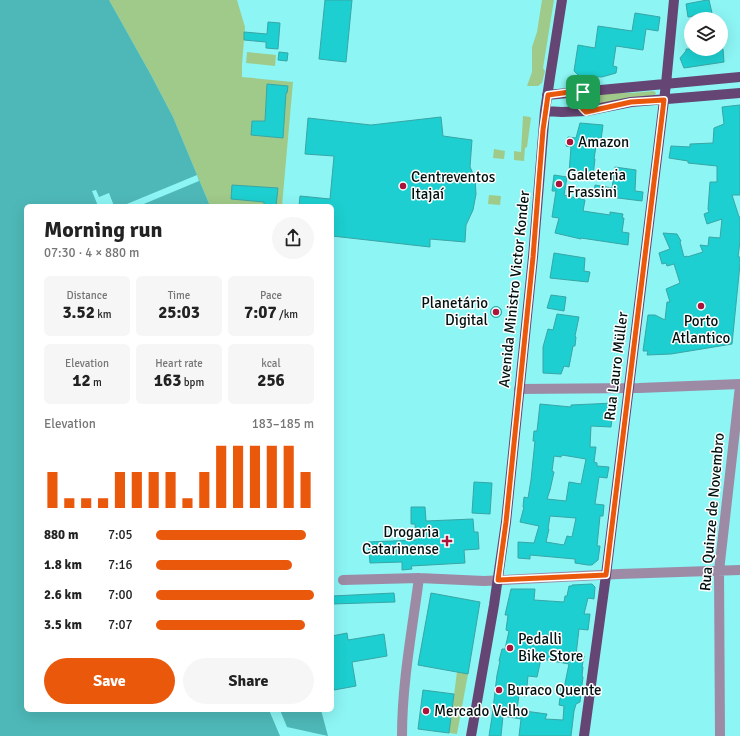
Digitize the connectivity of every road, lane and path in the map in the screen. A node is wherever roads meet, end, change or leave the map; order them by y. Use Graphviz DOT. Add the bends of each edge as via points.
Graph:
graph roads {
  1 [pos="562,0"];
  2 [pos="674,0"];
  3 [pos="740,77"];
  4 [pos="666,84"];
  5 [pos="583,92"];
  6 [pos="740,94"];
  7 [pos="548,95"];
  8 [pos="664,100"];
  9 [pos="545,111"];
  10 [pos="586,112"];
  11 [pos="740,385"];
  12 [pos="629,388"];
  13 [pos="519,389"];
  14 [pos="719,570"];
  15 [pos="740,570"];
  16 [pos="606,575"];
  17 [pos="419,578"];
  18 [pos="343,580"];
  19 [pos="498,580"];
  20 [pos="402,736"];
  21 [pos="471,736"];
  22 [pos="584,736"];
  23 [pos="720,736"];
  1 -- 7 [label="main road, Avenida Ministro Victor Konder"];
  2 -- 4 [label="main road, Rua Lauro Müller"];
  3 -- 4 [label="main road"];
  4 -- 5 [label="main road"];
  4 -- 8 [label="main road, Rua Lauro Müller"];
  5 -- 7 [label="main road"];
  5 -- 10 [label="main road" via="579,103"];
  6 -- 8 [label="main road"];
  7 -- 9 [label="main road, Avenida Ministro Victor Konder"];
  8 -- 10 [label="main road" via="626,103"];
  8 -- 12 [label="main road, Rua Lauro Müller"];
  9 -- 10 [label="main road"];
  9 -- 13 [label="main road, Avenida Ministro Victor Konder"];
  11 -- 12 [label="street"];
  11 -- 14 [label="street, Rua Quinze de Novembro"];
  12 -- 13 [label="street"];
  12 -- 16 [label="main road, Rua Lauro Müller"];
  13 -- 19 [label="main road, Avenida Ministro Victor Konder"];
  14 -- 15 [label="street"];
  14 -- 16 [label="street"];
  14 -- 23 [label="street, Rua Quinze de Novembro"];
  16 -- 19 [label="street"];
  16 -- 22 [label="main road, Rua Lauro Müller"];
  17 -- 18 [label="street"];
  17 -- 19 [label="street" via="484,582"];
  17 -- 20 [label="street" via="404,691"];
  19 -- 21 [label="main road, Avenida Ministro Victor Konder"];
}
